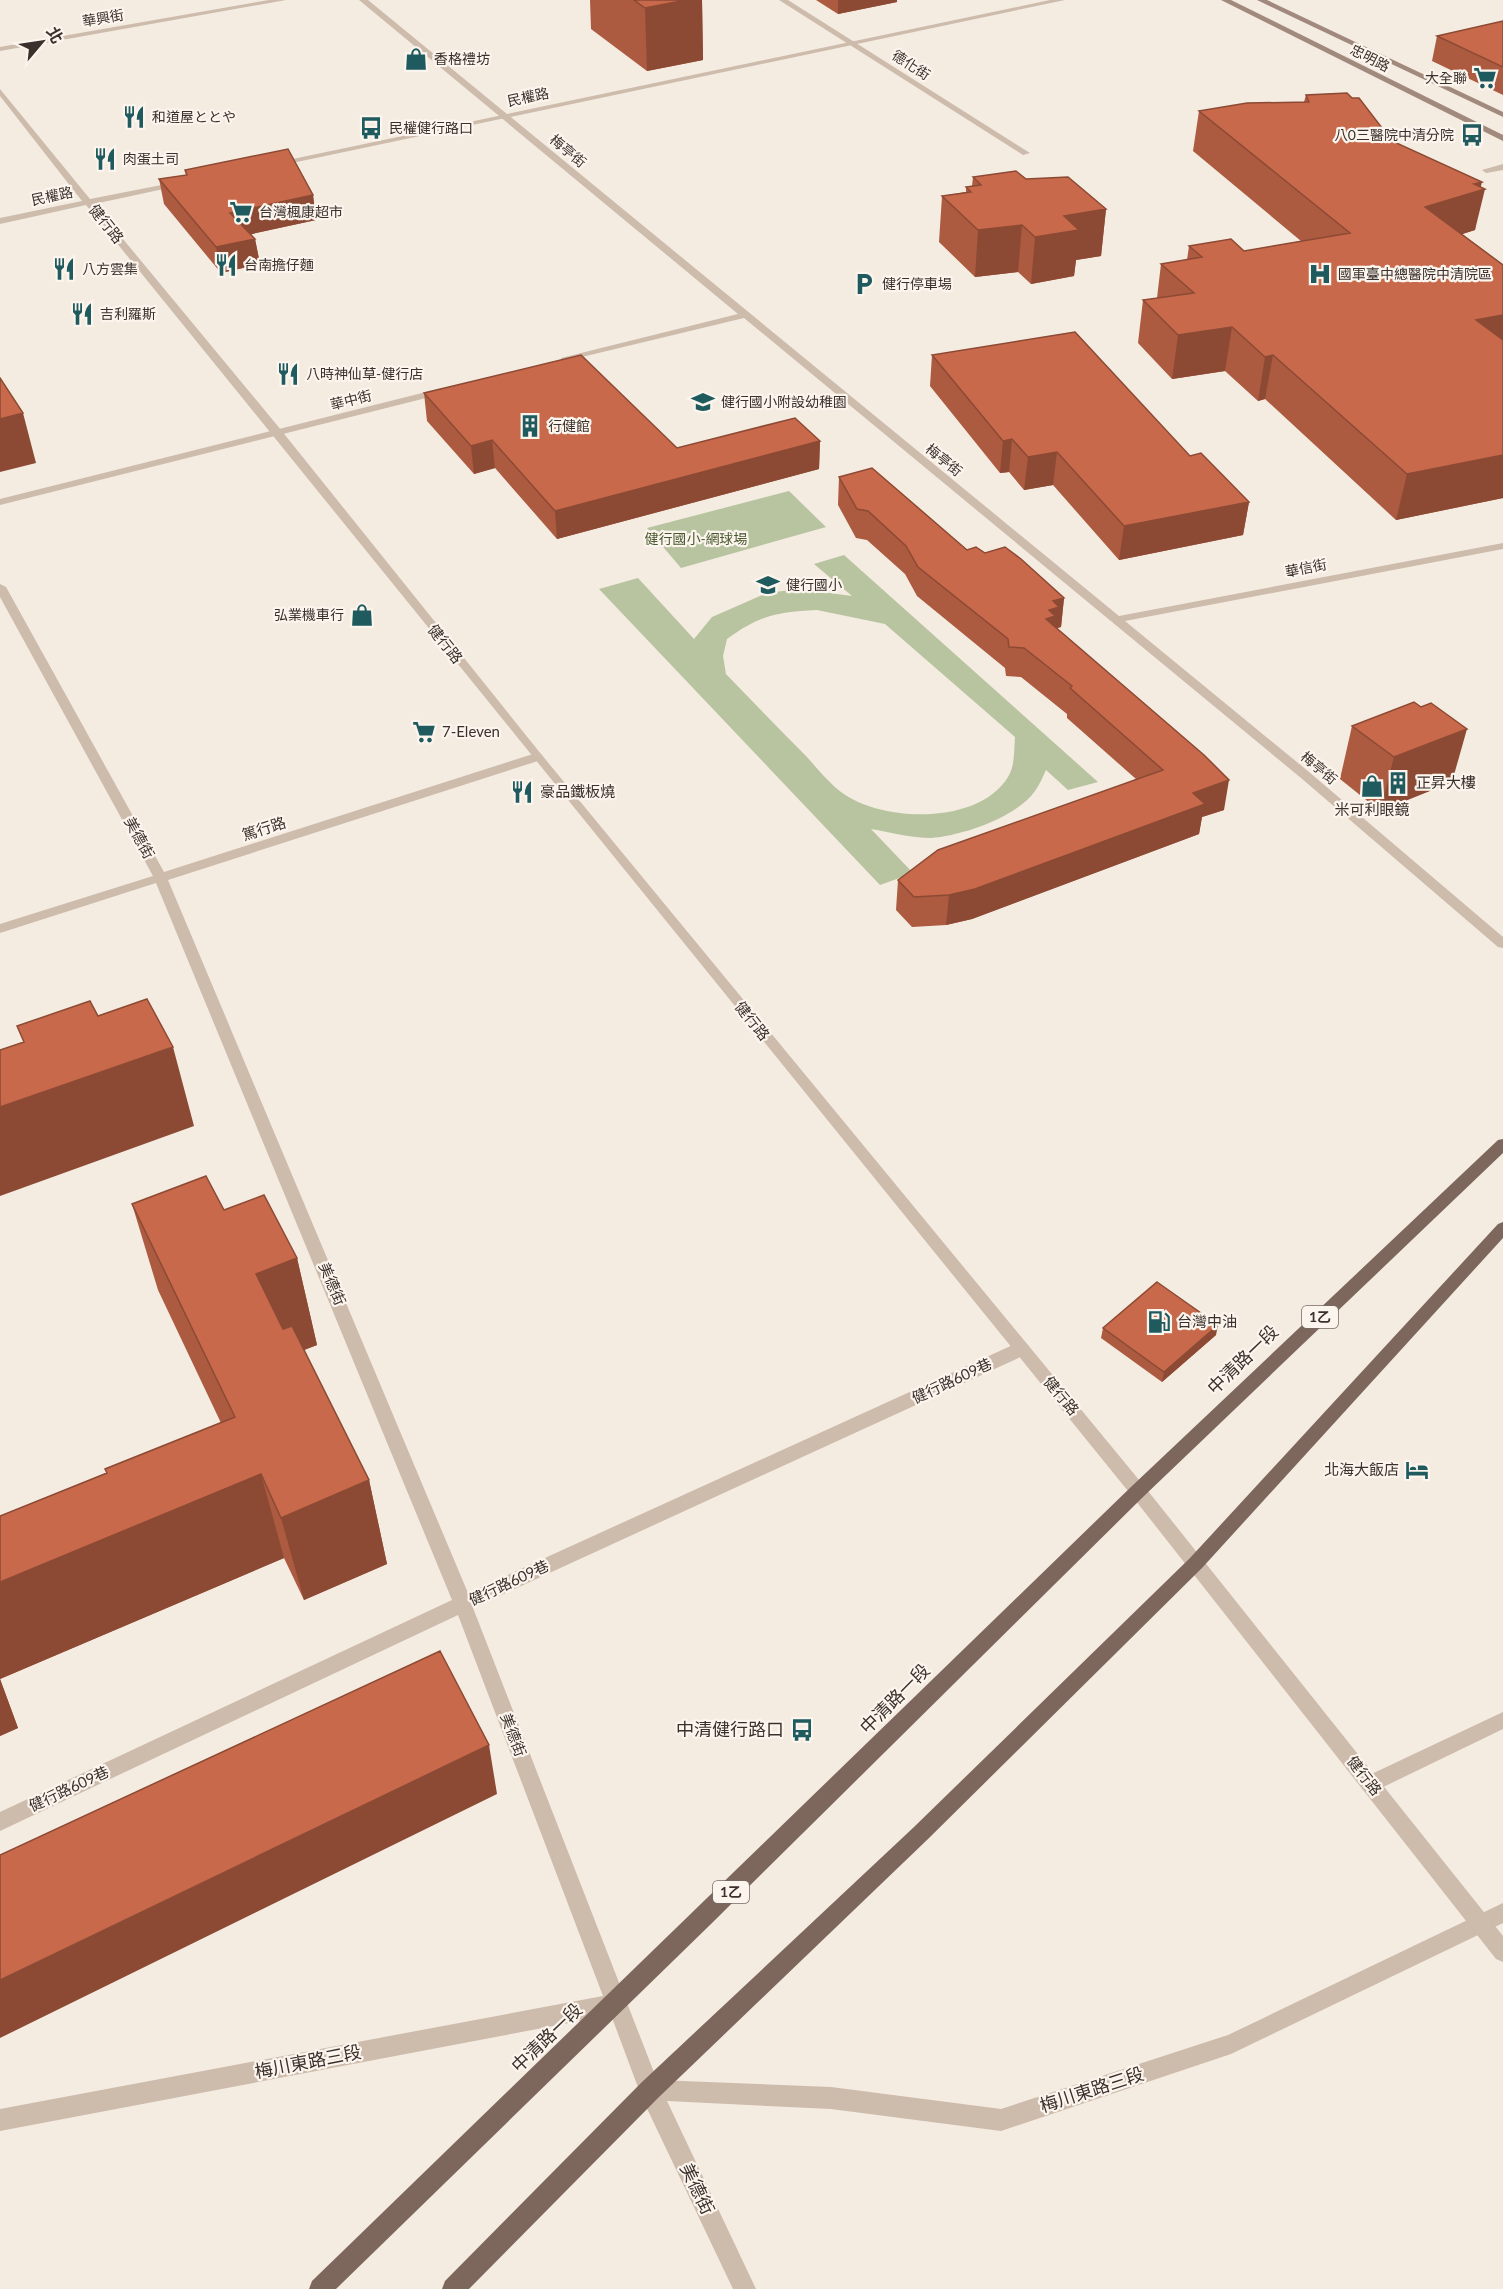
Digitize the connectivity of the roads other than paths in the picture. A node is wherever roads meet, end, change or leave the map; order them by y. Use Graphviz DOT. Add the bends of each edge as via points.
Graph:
graph roads {
  1 [pos="282,0"];
  2 [pos="363,0"];
  3 [pos="783,0"];
  4 [pos="1061,0"];
  5 [pos="1225,0"];
  6 [pos="1261,0"];
  7 [pos="851,43"];
  8 [pos="0,49"];
  9 [pos="0,91"];
  10 [pos="1503,115"];
  11 [pos="502,116"];
  12 [pos="1503,138"];
  13 [pos="1026,153"];
  14 [pos="264,165"];
  15 [pos="1503,167"];
  16 [pos="1486,170"];
  17 [pos="186,182"];
  18 [pos="87,202"];
  19 [pos="0,221"];
  20 [pos="744,315"];
  21 [pos="554,363"];
  22 [pos="455,388"];
  23 [pos="277,432"];
  24 [pos="0,502"];
  25 [pos="1503,546"];
  26 [pos="0,587"];
  27 [pos="1115,620"];
  28 [pos="537,758"];
  29 [pos="161,879"];
  30 [pos="0,929"];
  31 [pos="1503,944"];
  32 [pos="1503,1144"];
  33 [pos="1503,1228"];
  34 [pos="1021,1349"];
  35 [pos="1138,1491"];
  36 [pos="1196,1563"];
  37 [pos="464,1604"];
  38 [pos="1503,1719"];
  39 [pos="1370,1784"];
  40 [pos="0,1822"];
  41 [pos="1503,1913"];
  42 [pos="1481,1924"];
  43 [pos="1503,1952"];
  44 [pos="615,2003"];
  45 [pos="650,2090"];
  46 [pos="0,2120"];
  47 [pos="320,2289"];
  48 [pos="453,2289"];
  49 [pos="745,2289"];
  1 -- 8 [label="street, 華興街"];
  2 -- 11 [label="street, 梅亭街"];
  3 -- 7 [label="street, 德化街"];
  4 -- 7 [label="street, 民權路"];
  5 -- 12 [label="main road, 忠明路"];
  6 -- 10 [label="main road, 忠明路"];
  7 -- 11 [label="street, 民權路"];
  7 -- 13 [label="street, 德化街"];
  9 -- 18 [label="street, 健行路"];
  11 -- 14 [label="street, 民權路"];
  11 -- 20 [label="street, 梅亭街"];
  15 -- 16 [label="street"];
  17 -- 18 [label="street, 民權路"];
  18 -- 19 [label="street, 民權路"];
  18 -- 23 [label="street, 健行路"];
  20 -- 21 [label="street"];
  20 -- 27 [label="street, 梅亭街"];
  22 -- 23 [label="street, 華中街"];
  23 -- 24 [label="street, 華中街"];
  23 -- 28 [label="street, 健行路"];
  25 -- 27 [label="street, 華信街"];
  26 -- 29 [label="street, 美德街"];
  27 -- 31 [label="street, 梅亭街"];
  28 -- 29 [label="street, 篤行路"];
  28 -- 34 [label="street, 健行路"];
  29 -- 30 [label="street, 篤行路"];
  29 -- 37 [label="street, 美德街"];
  32 -- 35 [label="main road, 中清路一段 / 1乙"];
  33 -- 36 [label="main road"];
  34 -- 35 [label="street, 健行路"];
  34 -- 37 [label="street, 健行路609巷"];
  35 -- 36 [label="street, 健行路"];
  35 -- 44 [label="main road, 中清路一段 / 1乙"];
  36 -- 39 [label="street, 健行路"];
  36 -- 45 [label="main road" via="930,1825"];
  37 -- 40 [label="street, 健行路609巷"];
  37 -- 44 [label="street, 美德街"];
  38 -- 39 [label="street"];
  39 -- 42 [label="street, 健行路"];
  41 -- 42 [label="street, 梅川東路三段"];
  42 -- 43 [label="street, 健行路"];
  42 -- 45 [label="street, 梅川東路三段" via="1231,2044 1001,2120 831,2098"];
  44 -- 45 [label="street, 美德街"];
  44 -- 46 [label="street, 梅川東路三段"];
  44 -- 47 [label="main road, 中清路一段 / 1乙"];
  45 -- 48 [label="main road"];
  45 -- 49 [label="street, 美德街"];
}
